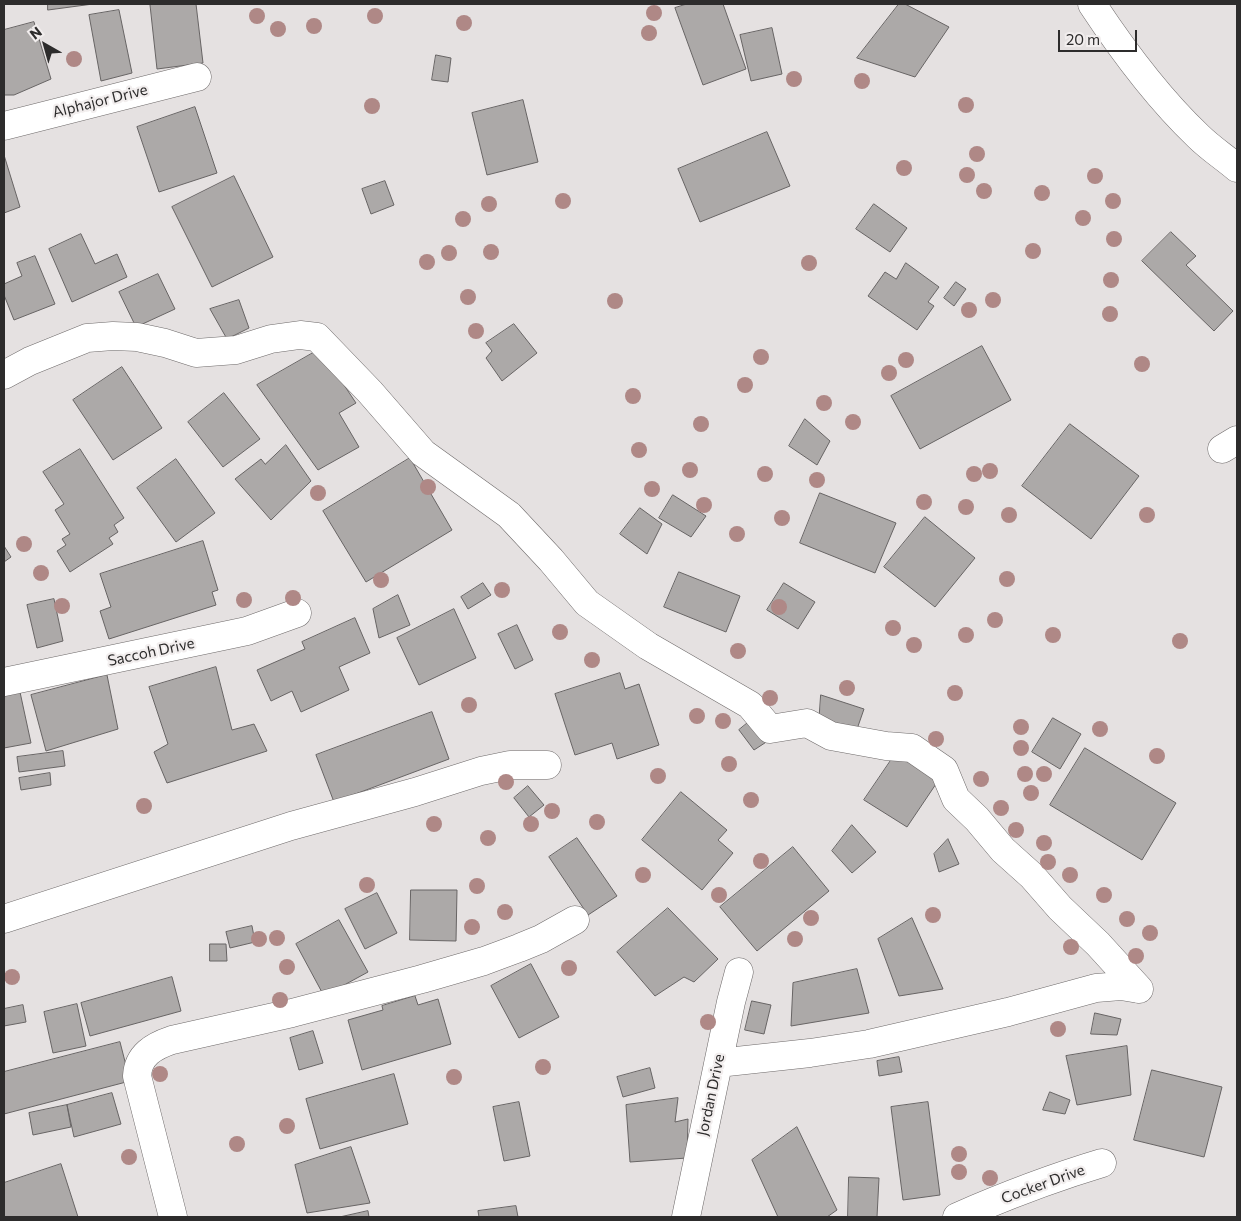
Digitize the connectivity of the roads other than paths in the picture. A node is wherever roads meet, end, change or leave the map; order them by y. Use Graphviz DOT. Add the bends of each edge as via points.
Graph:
graph roads {
  1 [pos="1092,4"];
  2 [pos="197,77"];
  3 [pos="4,126"];
  4 [pos="1237,168"];
  5 [pos="4,375"];
  6 [pos="297,613"];
  7 [pos="4,682"];
  8 [pos="547,765"];
  9 [pos="4,918"];
  10 [pos="575,920"];
  11 [pos="739,972"];
  12 [pos="718,1063"];
  13 [pos="1102,1163"];
  14 [pos="173,1217"];
  15 [pos="686,1217"];
  16 [pos="957,1217"];
  1 -- 4 [label="street" via="1120,46 1169,107 1199,138"];
  2 -- 3 [label="street, Alphajor Drive"];
  5 -- 12 [label="street" via="87,338 137,337 165,342 196,353 236,350 300,334 317,337 423,453 509,515 587,603 648,646 750,705 770,729 807,723 831,736 912,748 944,770 956,799 1139,989 1121,986 1096,988 869,1044"];
  6 -- 7 [label="street, Saccoh Drive" via="247,631"];
  8 -- 9 [label="street" via="510,765 481,771 291,826"];
  10 -- 14 [label="street" via="484,961 292,1013 156,1045 138,1066 137,1076"];
  11 -- 12 [label="street, Jordan Drive"];
  12 -- 15 [label="street, Jordan Drive"];
  13 -- 16 [label="street, Cocker Drive" via="1014,1192"];
}
